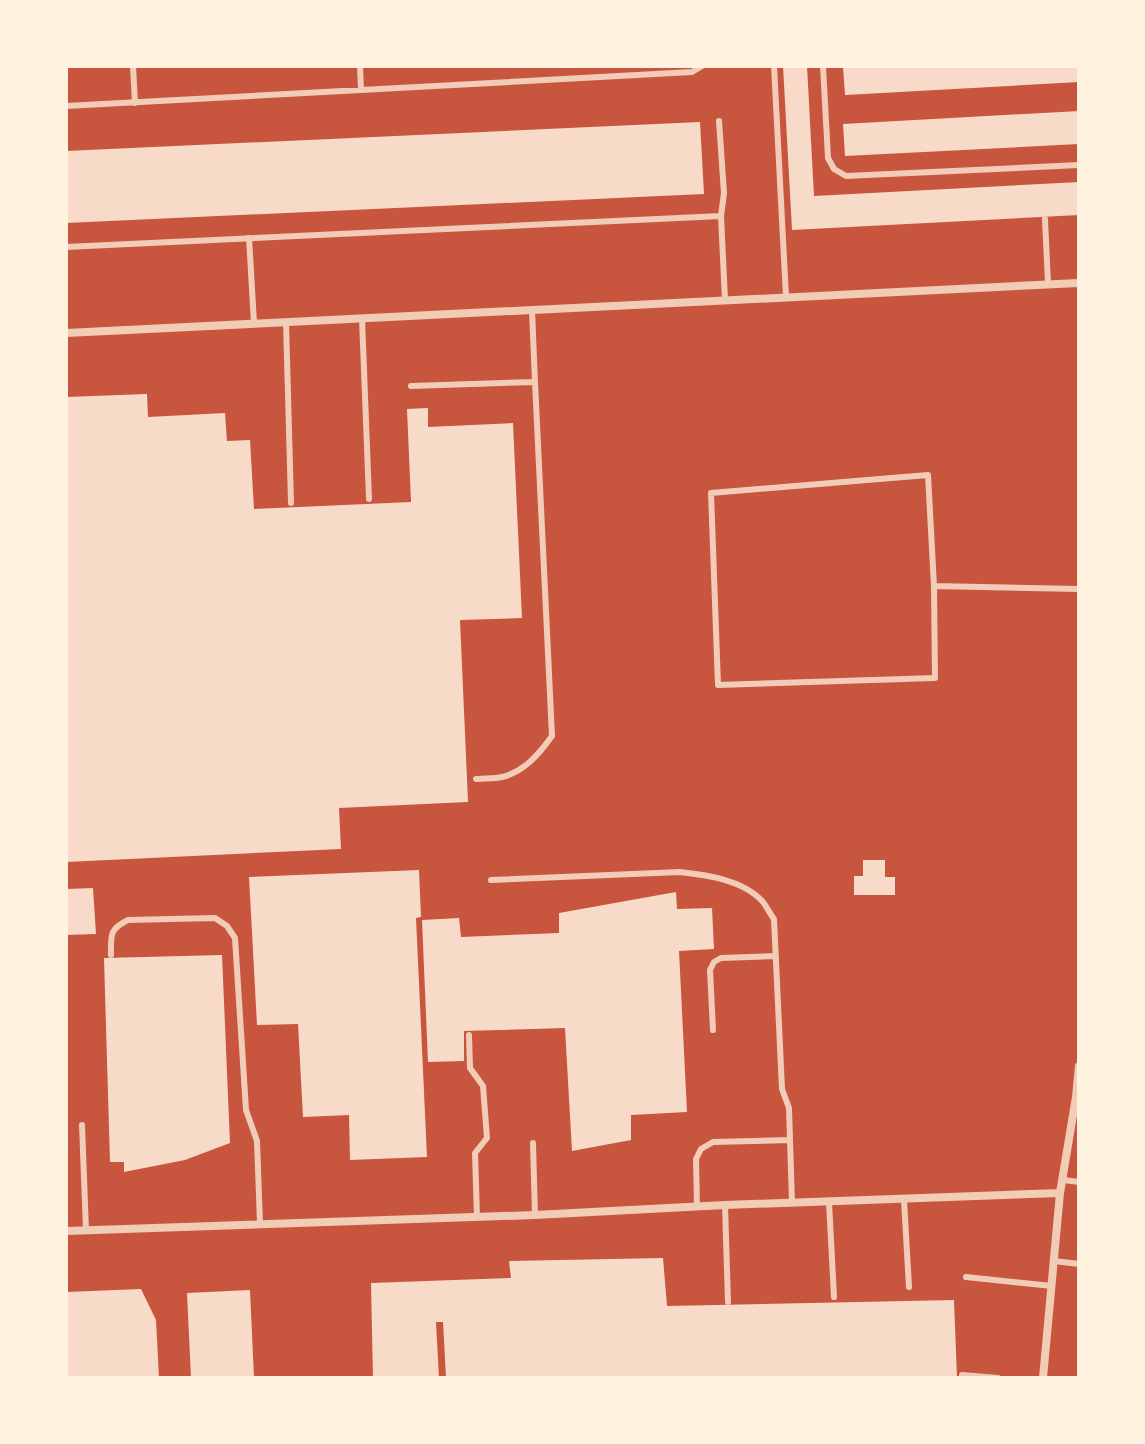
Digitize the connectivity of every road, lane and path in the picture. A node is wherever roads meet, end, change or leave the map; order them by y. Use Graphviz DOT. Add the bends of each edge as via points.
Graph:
graph roads {
  1 [pos="133,66"];
  2 [pos="360,66"];
  3 [pos="702,66"];
  4 [pos="774,66"];
  5 [pos="823,66"];
  6 [pos="361,90"];
  7 [pos="135,103"];
  8 [pos="66,106"];
  9 [pos="719,121"];
  10 [pos="1079,165"];
  11 [pos="721,216"];
  12 [pos="1045,219"];
  13 [pos="249,238"];
  14 [pos="66,247"];
  15 [pos="1079,283"];
  16 [pos="1048,284"];
  17 [pos="786,297"];
  18 [pos="725,300"];
  19 [pos="532,310"];
  20 [pos="362,318"];
  21 [pos="286,322"];
  22 [pos="254,323"];
  23 [pos="66,333"];
  24 [pos="535,382"];
  25 [pos="411,386"];
  26 [pos="369,499"];
  27 [pos="291,503"];
  28 [pos="934,586"];
  29 [pos="1079,589"];
  30 [pos="476,779"];
  31 [pos="491,880"];
  32 [pos="111,955"];
  33 [pos="776,956"];
  34 [pos="713,1030"];
  35 [pos="469,1035"];
  36 [pos="1079,1066"];
  37 [pos="1078,1098"];
  38 [pos="82,1125"];
  39 [pos="790,1140"];
  40 [pos="533,1143"];
  41 [pos="1063,1180"];
  42 [pos="1079,1182"];
  43 [pos="1060,1193"];
  44 [pos="904,1200"];
  45 [pos="829,1202"];
  46 [pos="792,1203"];
  47 [pos="725,1205"];
  48 [pos="697,1207"];
  49 [pos="535,1215"];
  50 [pos="477,1217"];
  51 [pos="260,1224"];
  52 [pos="86,1230"];
  53 [pos="66,1231"];
  54 [pos="1054,1261"];
  55 [pos="1079,1264"];
  56 [pos="966,1277"];
  57 [pos="1052,1286"];
  58 [pos="909,1287"];
  59 [pos="834,1297"];
  60 [pos="728,1302"];
  61 [pos="962,1375"];
  62 [pos="998,1378"];
  63 [pos="1043,1378"];
  1 -- 7 [label="lane"];
  2 -- 6 [label="lane"];
  3 -- 6 [label="lane" via="692,72"];
  4 -- 17 [label="lane"];
  5 -- 10 [label="lane" via="828,158 846,176"];
  6 -- 7 [label="lane"];
  7 -- 8 [label="lane"];
  9 -- 11 [label="lane"];
  11 -- 13 [label="lane"];
  11 -- 18 [label="lane"];
  12 -- 16 [label="lane"];
  13 -- 14 [label="lane"];
  13 -- 22 [label="lane"];
  15 -- 16 [label="street"];
  16 -- 17 [label="street"];
  17 -- 18 [label="street"];
  18 -- 19 [label="street"];
  19 -- 20 [label="street"];
  19 -- 24 [label="lane"];
  20 -- 21 [label="street"];
  20 -- 26 [label="lane"];
  21 -- 22 [label="street"];
  21 -- 27 [label="lane"];
  22 -- 23 [label="street"];
  24 -- 25 [label="lane"];
  24 -- 30 [label="lane" via="552,736 523,768"];
  28 -- 28 [label="lane" via="928,475 711,493 718,685 935,678"];
  28 -- 29 [label="lane"];
  31 -- 33 [label="lane" via="702,874 751,891 764,903 774,919"];
  32 -- 51 [label="lane" via="111,935 128,920 215,918 235,938 246,1110 257,1141"];
  33 -- 34 [label="lane" via="714,962"];
  33 -- 39 [label="lane" via="782,1089"];
  35 -- 50 [label="lane" via="470,1068 483,1086 487,1138 475,1153"];
  36 -- 37 [label="street"];
  37 -- 41 [label="street"];
  38 -- 52 [label="lane"];
  39 -- 46 [label="lane"];
  39 -- 48 [label="lane" via="713,1142 701,1149 696,1159"];
  40 -- 49 [label="lane"];
  41 -- 42 [label="lane"];
  41 -- 43 [label="street"];
  43 -- 44 [label="street"];
  43 -- 54 [label="street"];
  44 -- 45 [label="street"];
  44 -- 58 [label="lane"];
  45 -- 46 [label="street"];
  45 -- 59 [label="lane"];
  46 -- 47 [label="street"];
  47 -- 48 [label="street"];
  47 -- 60 [label="lane"];
  48 -- 49 [label="street"];
  49 -- 50 [label="street"];
  50 -- 51 [label="street"];
  51 -- 52 [label="street"];
  52 -- 53 [label="street"];
  54 -- 55 [label="lane"];
  54 -- 57 [label="street"];
  56 -- 57 [label="lane"];
  57 -- 63 [label="street"];
  61 -- 62 [label="lane"];
}
